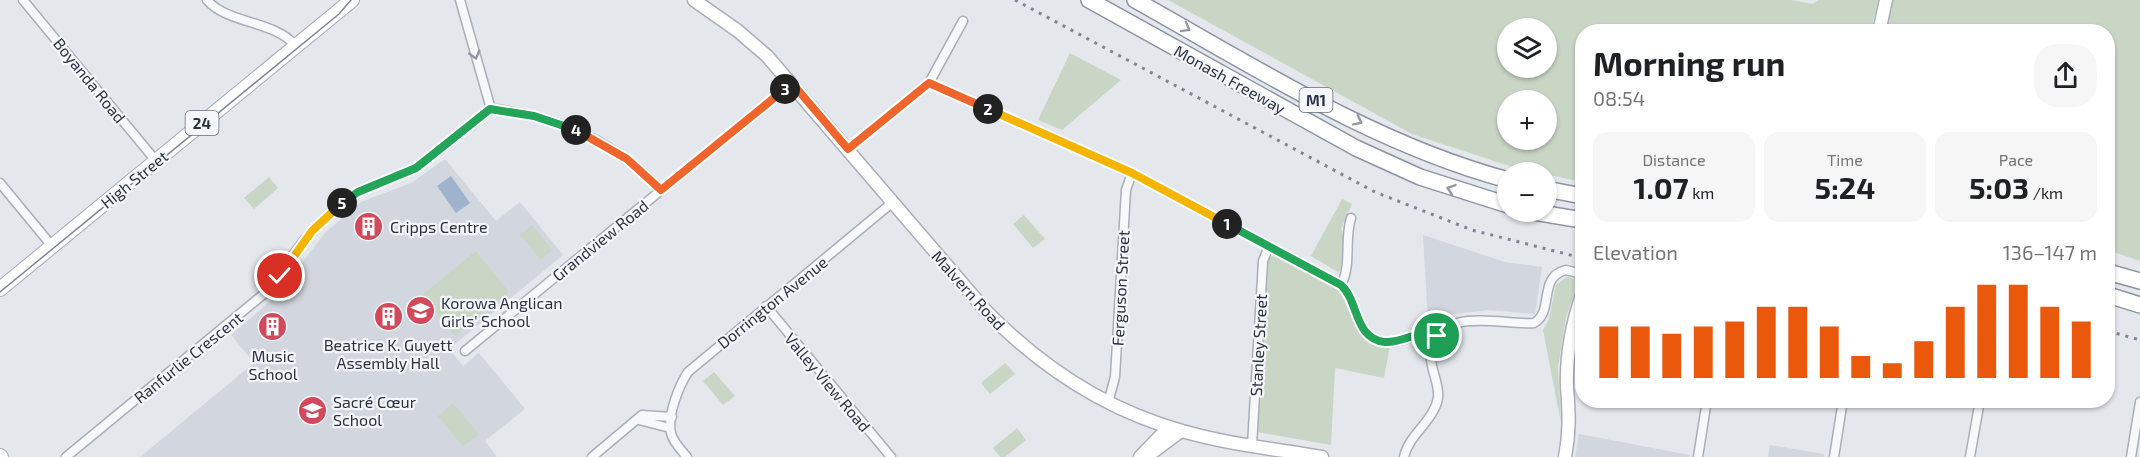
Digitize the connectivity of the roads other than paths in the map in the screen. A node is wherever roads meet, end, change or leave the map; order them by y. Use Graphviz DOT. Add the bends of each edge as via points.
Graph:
graph roads {
  1 [pos="23,0"];
  2 [pos="207,0"];
  3 [pos="352,0"];
  4 [pos="460,0"];
  5 [pos="694,0"];
  6 [pos="1089,0"];
  7 [pos="1135,0"];
  8 [pos="1886,0"];
  9 [pos="963,21"];
  10 [pos="1881,24"];
  11 [pos="296,46"];
  12 [pos="792,83"];
  13 [pos="929,83"];
  14 [pos="490,109"];
  15 [pos="848,149"];
  16 [pos="156,161"];
  17 [pos="1132,173"];
  18 [pos="1497,176"];
  19 [pos="0,183"];
  20 [pos="661,190"];
  21 [pos="1557,191"];
  22 [pos="1575,195"];
  23 [pos="893,202"];
  24 [pos="1497,202"];
  25 [pos="1557,216"];
  26 [pos="1351,219"];
  27 [pos="1575,219"];
  28 [pos="52,246"];
  29 [pos="1269,246"];
  30 [pos="1575,272"];
  31 [pos="2115,274"];
  32 [pos="2140,281"];
  33 [pos="1341,285"];
  34 [pos="0,289"];
  35 [pos="2115,297"];
  36 [pos="2140,305"];
  37 [pos="766,306"];
  38 [pos="1575,324"];
  39 [pos="1439,333"];
  40 [pos="1422,334"];
  41 [pos="1432,347"];
  42 [pos="465,351"];
  43 [pos="2140,402"];
  44 [pos="1108,403"];
  45 [pos="1706,408"];
  46 [pos="1842,408"];
  47 [pos="1979,408"];
  48 [pos="672,417"];
  49 [pos="2139,418"];
  50 [pos="639,420"];
  51 [pos="670,428"];
  52 [pos="1175,429"];
  53 [pos="1252,445"];
  54 [pos="66,457"];
  55 [pos="592,457"];
  56 [pos="687,457"];
  57 [pos="891,457"];
  58 [pos="1140,457"];
  59 [pos="1146,457"];
  60 [pos="1322,457"];
  61 [pos="1404,457"];
  62 [pos="1565,457"];
  63 [pos="1698,457"];
  64 [pos="1834,457"];
  65 [pos="1970,457"];
  66 [pos="2130,457"];
  1 -- 16 [label="street, Boyanda Road"];
  2 -- 11 [label="street" via="217,8 286,36"];
  3 -- 11 [label="main road, High Street / 24"];
  4 -- 14 [label="street, one-way"];
  5 -- 12 [label="main road, Malvern Road" via="738,31"];
  24 -- 6 [label="highway, Monash Freeway / M1, one-way" via="1428,180 1367,153"];
  7 -- 18 [label="highway, Monash Freeway / M1, one-way" via="1368,126 1437,157"];
  8 -- 10 [label="main road"];
  9 -- 13 [label="street"];
  11 -- 16 [label="main road, High Street / 24"];
  12 -- 15 [label="main road, Malvern Road"];
  12 -- 20 [label="street, Grandview Road"];
  13 -- 15 [label="street"];
  13 -- 17 [label="street"];
  14 -- 20 [label="street" via="534,116 581,132 627,159"];
  14 -- 54 [label="street, Ranfurlie Crescent" via="416,168 358,192 334,209 304,240 265,293"];
  15 -- 23 [label="main road, Malvern Road"];
  16 -- 28 [label="main road, High Street / 24"];
  17 -- 29 [label="street"];
  17 -- 44 [label="street, Ferguson Street" via="1126,190 1114,386"];
  19 -- 28 [label="street"];
  20 -- 42 [label="street, Grandview Road"];
  21 -- 22 [label="highway"];
  23 -- 37 [label="street, Dorrington Avenue"];
  23 -- 44 [label="main road, Malvern Road" via="1007,333 1053,370"];
  25 -- 27 [label="highway"];
  26 -- 33 [label="street" via="1346,273"];
  28 -- 34 [label="main road, High Street / 24"];
  29 -- 33 [label="street"];
  29 -- 53 [label="street, Stanley Street" via="1263,261"];
  30 -- 39 [label="street" via="1566,270 1552,278 1542,316 1534,323 1479,320"];
  31 -- 32 [label="highway"];
  33 -- 40 [label="street" via="1362,328 1373,338 1387,342"];
  35 -- 36 [label="highway"];
  37 -- 48 [label="street, Dorrington Avenue" via="688,372"];
  37 -- 57 [label="street, Valley View Road"];
  38 -- 62 [label="main road" via="1569,349 1571,426"];
  39 -- 40 [label="street"];
  39 -- 41 [label="street"];
  40 -- 41 [label="street"];
  41 -- 61 [label="street" via="1430,358 1437,401 1408,444"];
  43 -- 49 [label="street"];
  44 -- 52 [label="main road, Malvern Road"];
  45 -- 63 [label="street"];
  46 -- 64 [label="street"];
  47 -- 65 [label="street"];
  48 -- 50 [label="street" via="646,414"];
  48 -- 51 [label="street, Dorrington Avenue"];
  49 -- 66 [label="street"];
  50 -- 51 [label="street"];
  50 -- 55 [label="street"];
  51 -- 56 [label="street"];
  52 -- 53 [label="main road, Malvern Road"];
  52 -- 58 [label="main road"];
  52 -- 59 [label="main road"];
  53 -- 60 [label="main road, Malvern Road"];
}
